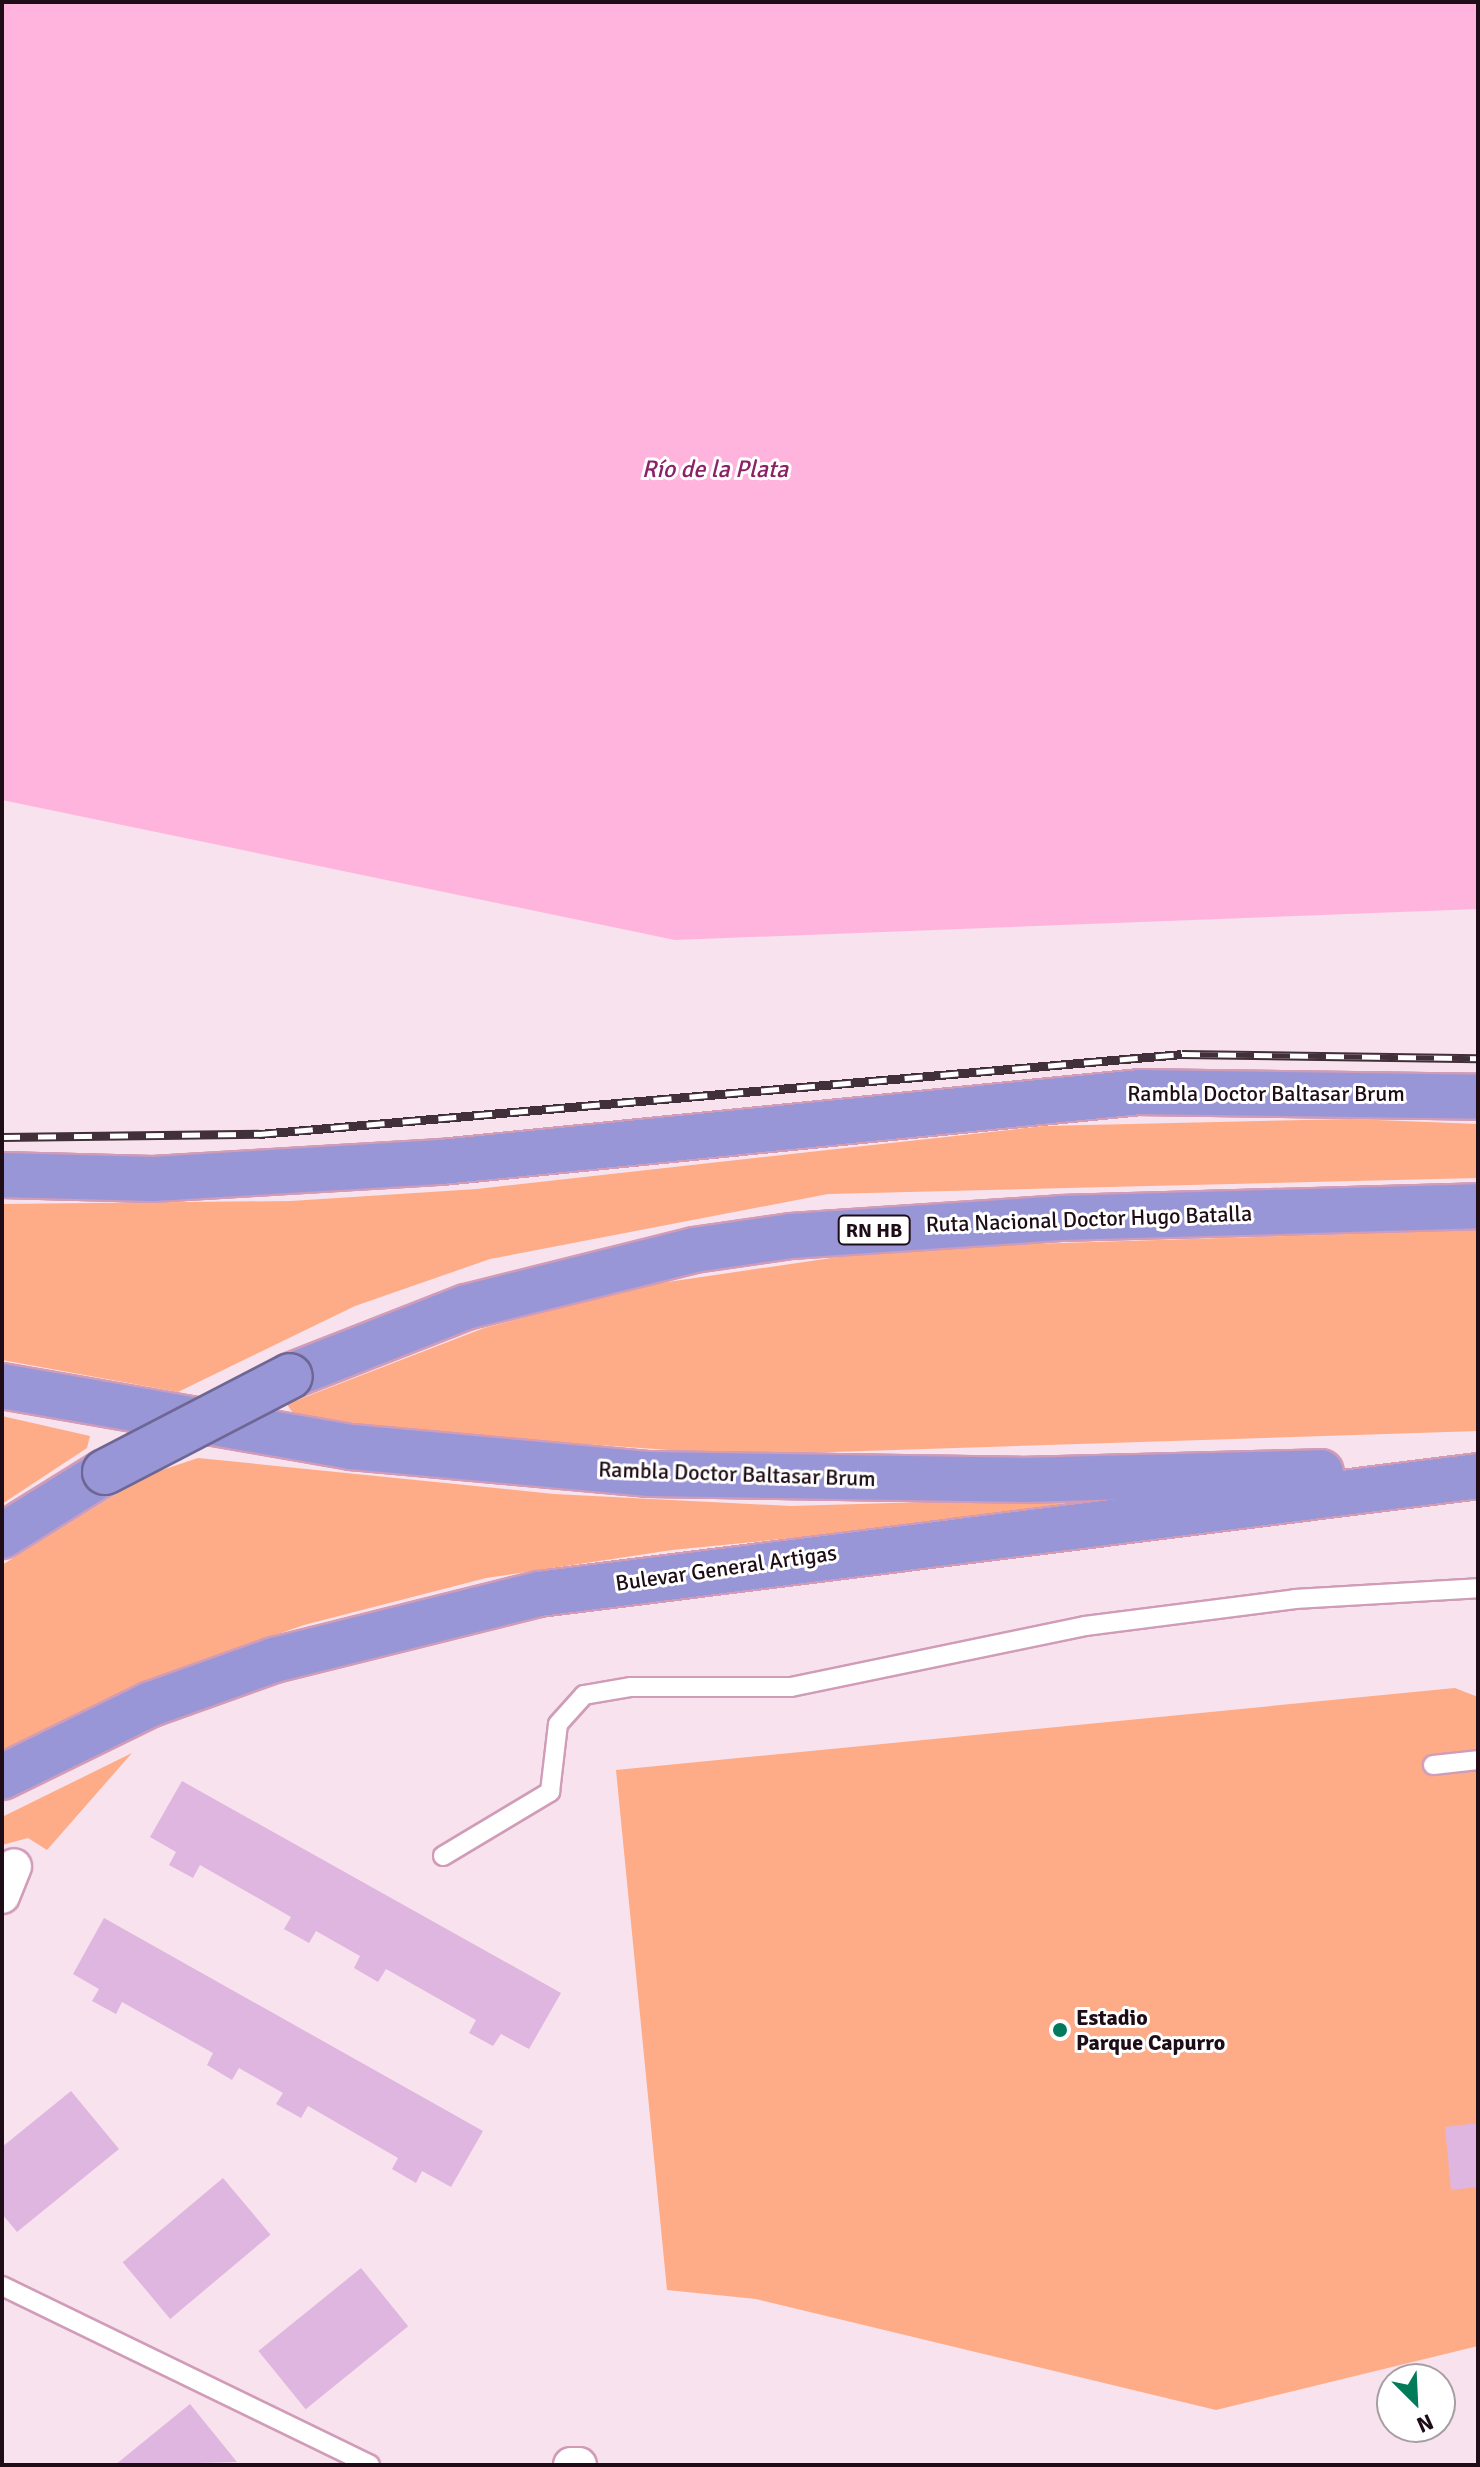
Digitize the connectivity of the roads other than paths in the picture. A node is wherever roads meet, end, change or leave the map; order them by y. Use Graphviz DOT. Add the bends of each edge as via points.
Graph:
graph roads {
  1 [pos="1478,1097"];
  2 [pos="2,1175"];
  3 [pos="1478,1206"];
  4 [pos="7,1390"];
  5 [pos="1478,1474"];
  6 [pos="2,1536"];
  7 [pos="1478,1588"];
  8 [pos="1478,1760"];
  9 [pos="1433,1765"];
  10 [pos="2,1777"];
  11 [pos="443,1856"];
  12 [pos="2,2286"];
  13 [pos="370,2465"];
  14 [pos="571,2465"];
  15 [pos="579,2465"];
  1 -- 2 [label="highway, Rambla Doctor Baltasar Brum" via="1140,1092 441,1162 153,1179"];
  3 -- 6 [label="highway, Ruta Nacional Doctor Hugo Batalla / RN HB, bridge" via="1060,1218 777,1238 694,1250 494,1299 290,1376 105,1472"];
  4 -- 5 [label="highway, Rambla Doctor Baltasar Brum" via="352,1447 650,1474 1020,1480"];
  5 -- 10 [label="highway, Bulevar General Artigas" via="539,1594 274,1660 151,1704"];
  7 -- 11 [label="lane" via="1295,1599 1085,1626 791,1687 631,1687 584,1695 558,1724 550,1792"];
  8 -- 9 [label="lane"];
  12 -- 13 [label="lane"];
  14 -- 15 [label="street"];
}
